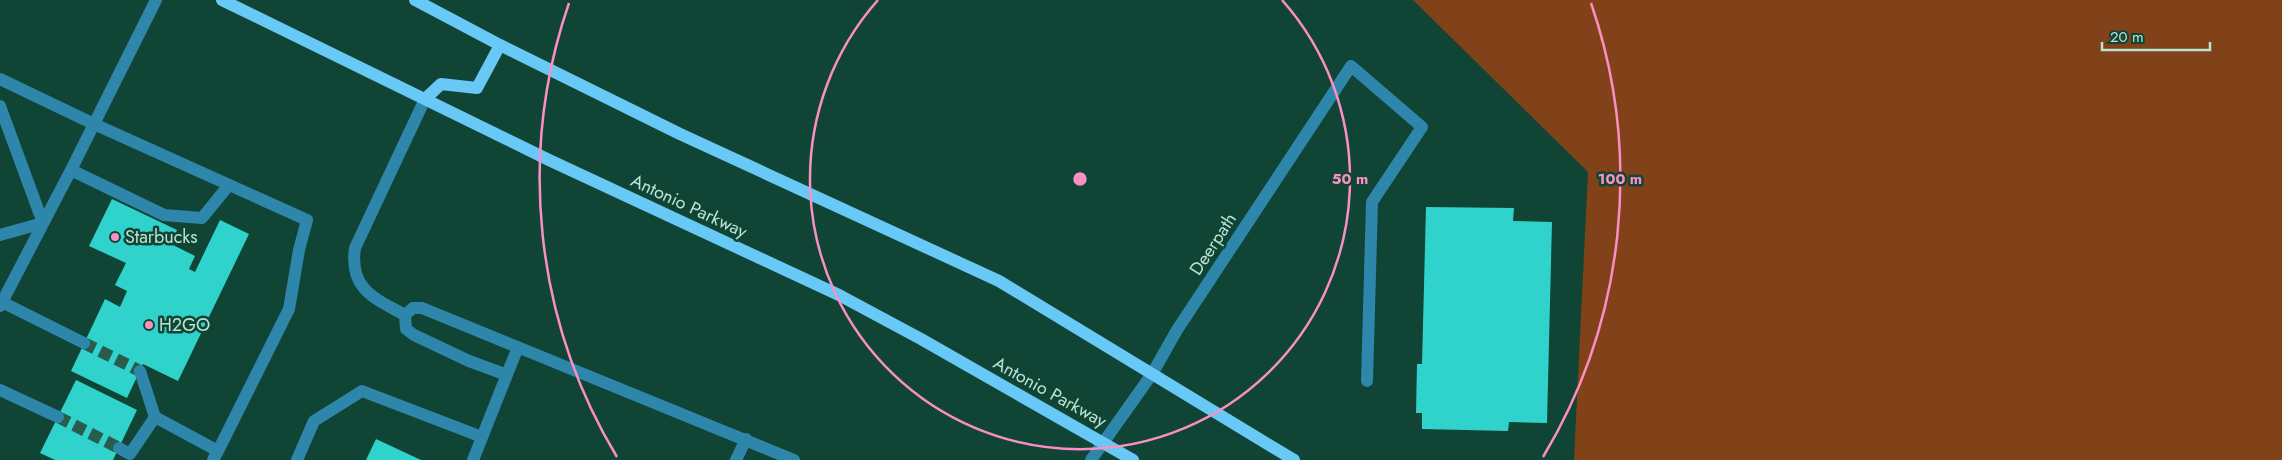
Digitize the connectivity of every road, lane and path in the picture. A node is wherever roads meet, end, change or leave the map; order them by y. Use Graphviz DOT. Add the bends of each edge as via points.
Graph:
graph roads {
  1 [pos="156,0"];
  2 [pos="222,0"];
  3 [pos="414,0"];
  4 [pos="500,45"];
  5 [pos="0,79"];
  6 [pos="425,99"];
  7 [pos="0,106"];
  8 [pos="94,124"];
  9 [pos="71,170"];
  10 [pos="229,185"];
  11 [pos="43,223"];
  12 [pos="0,235"];
  13 [pos="1,304"];
  14 [pos="405,315"];
  15 [pos="84,343"];
  16 [pos="518,347"];
  17 [pos="140,370"];
  18 [pos="1152,374"];
  19 [pos="507,375"];
  20 [pos="1367,381"];
  21 [pos="0,390"];
  22 [pos="58,417"];
  23 [pos="156,417"];
  24 [pos="482,437"];
  25 [pos="746,439"];
  26 [pos="1103,442"];
  27 [pos="118,448"];
  28 [pos="216,456"];
  29 [pos="298,460"];
  30 [pos="474,460"];
  31 [pos="736,460"];
  32 [pos="794,460"];
  33 [pos="1091,460"];
  34 [pos="1133,460"];
  35 [pos="1294,460"];
  1 -- 8 [label="street"];
  2 -- 6 [label="main road, Antonio Parkway"];
  3 -- 4 [label="main road"];
  4 -- 6 [label="main road" via="477,88 441,84"];
  4 -- 18 [label="main road" via="680,134 999,281"];
  5 -- 8 [label="street"];
  6 -- 14 [label="street" via="355,248 353,266 367,294"];
  6 -- 26 [label="main road, Antonio Parkway" via="839,295"];
  7 -- 11 [label="street"];
  8 -- 9 [label="street"];
  8 -- 10 [label="street"];
  9 -- 10 [label="street" via="164,215 202,218"];
  9 -- 11 [label="street"];
  10 -- 28 [label="street" via="307,220 289,309"];
  11 -- 12 [label="street"];
  11 -- 13 [label="street"];
  13 -- 15 [label="street"];
  14 -- 16 [label="street" via="413,308 422,308"];
  14 -- 19 [label="street" via="406,329 414,335"];
  16 -- 19 [label="street"];
  16 -- 25 [label="street"];
  17 -- 23 [label="street"];
  18 -- 20 [label="street, Deerpath" via="1177,330 1352,66 1422,127 1372,202"];
  18 -- 26 [label="street, Deerpath"];
  18 -- 35 [label="main road"];
  19 -- 24 [label="street"];
  21 -- 22 [label="street"];
  23 -- 27 [label="street" via="130,454"];
  23 -- 28 [label="street"];
  24 -- 29 [label="street" via="362,391 314,421"];
  24 -- 30 [label="street"];
  25 -- 31 [label="street"];
  25 -- 32 [label="street"];
  26 -- 33 [label="street, Deerpath"];
  26 -- 34 [label="main road, Antonio Parkway"];
}
